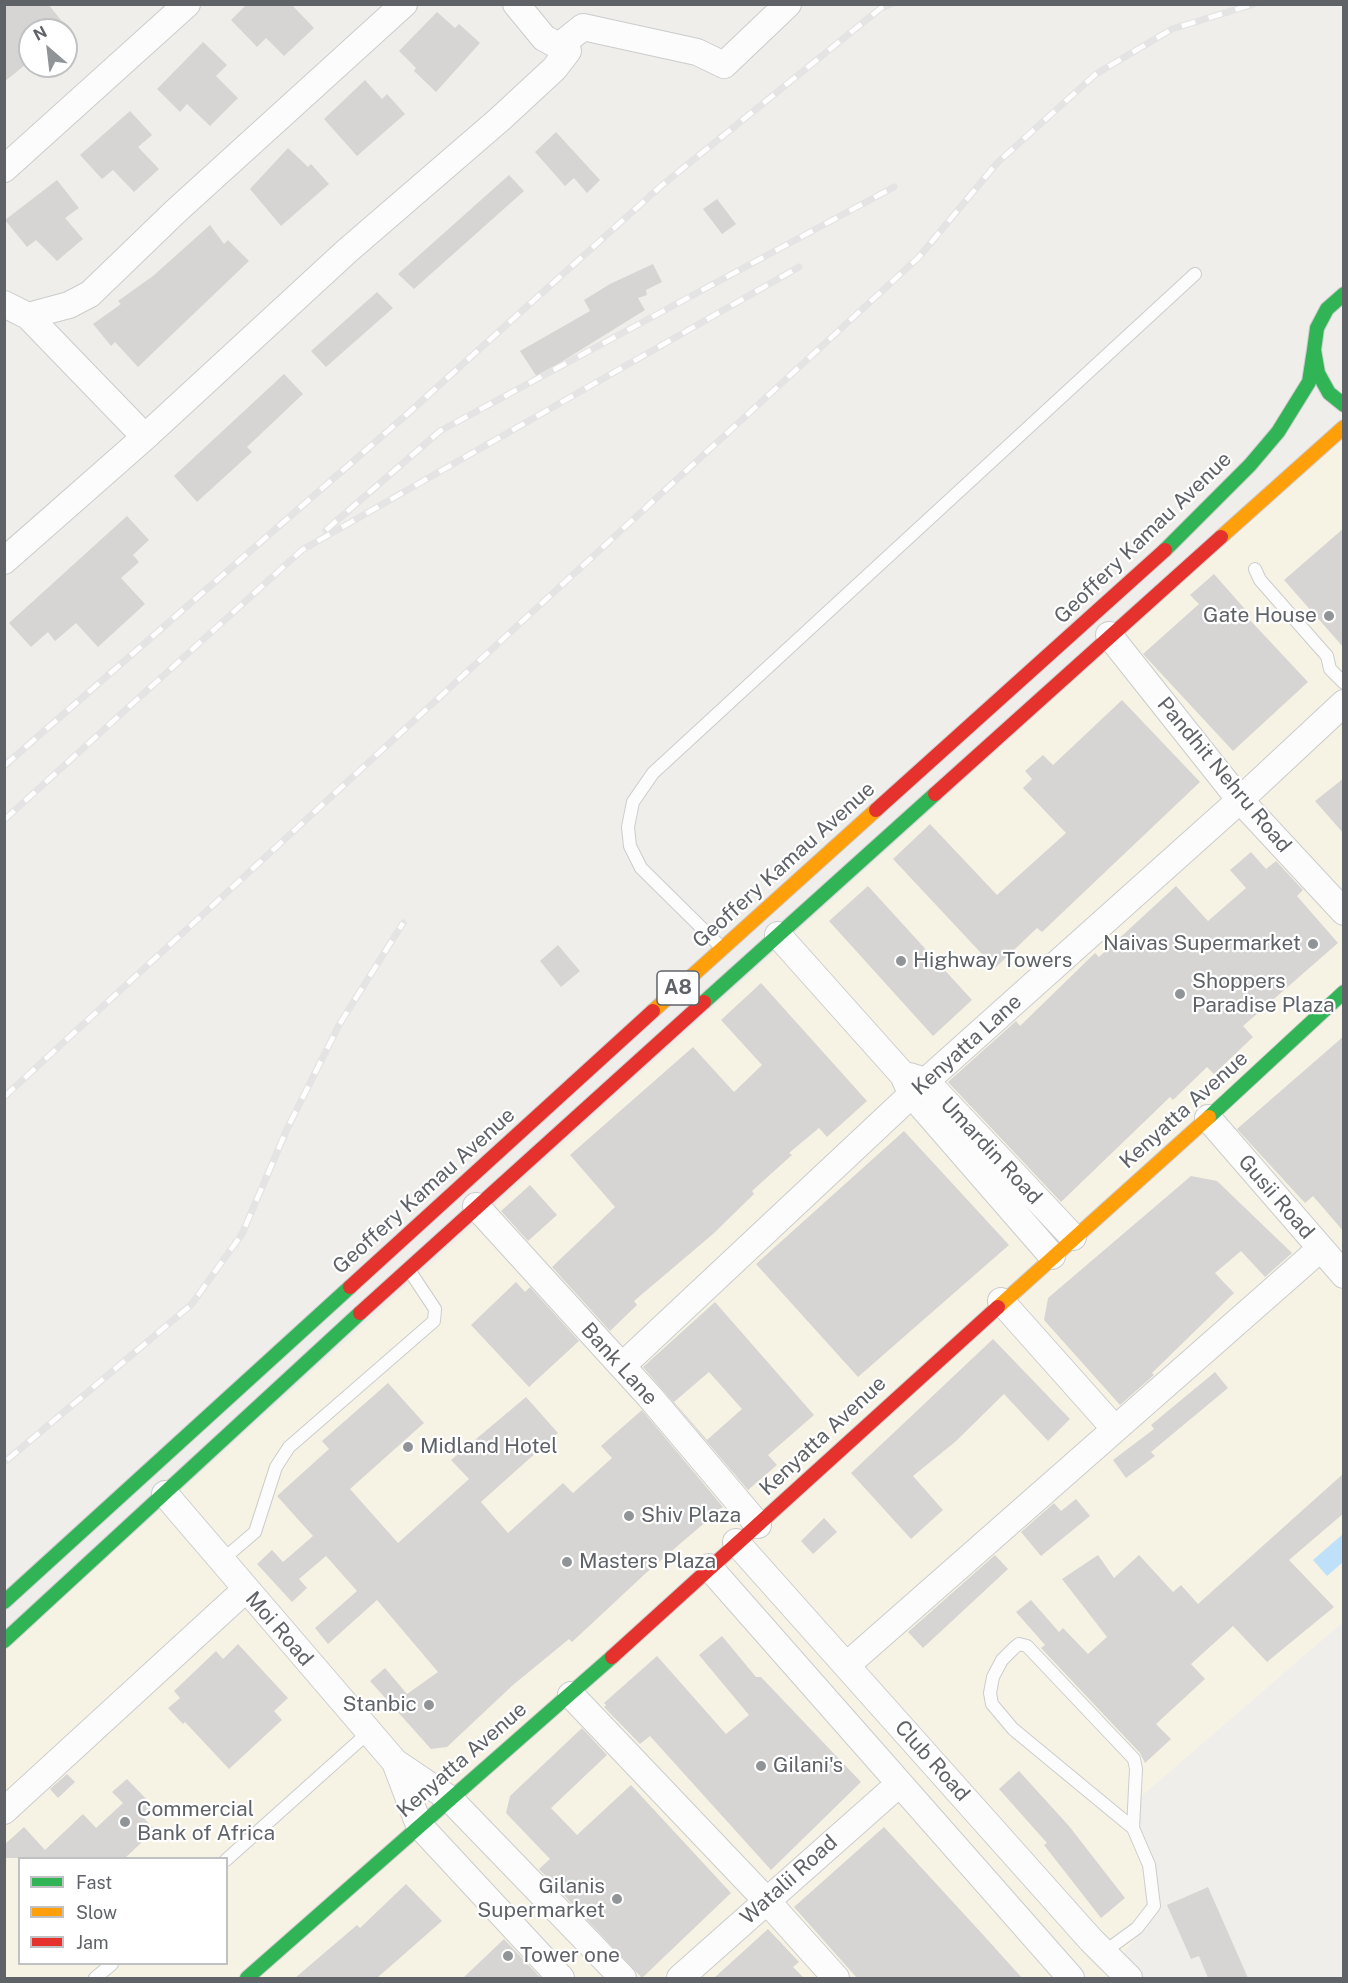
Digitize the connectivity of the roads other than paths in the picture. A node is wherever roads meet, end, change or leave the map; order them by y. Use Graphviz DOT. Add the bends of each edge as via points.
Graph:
graph roads {
  1 [pos="187,4"];
  2 [pos="404,4"];
  3 [pos="516,4"];
  4 [pos="788,4"];
  5 [pos="558,47"];
  6 [pos="4,169"];
  7 [pos="1195,274"];
  8 [pos="1344,294"];
  9 [pos="4,304"];
  10 [pos="28,316"];
  11 [pos="1314,350"];
  12 [pos="1344,405"];
  13 [pos="1344,427"];
  14 [pos="145,437"];
  15 [pos="4,561"];
  16 [pos="1255,569"];
  17 [pos="1109,635"];
  18 [pos="1344,683"];
  19 [pos="1344,703"];
  20 [pos="1240,800"];
  21 [pos="1344,912"];
  22 [pos="778,935"];
  23 [pos="722,948"];
  24 [pos="1344,992"];
  25 [pos="914,1084"];
  26 [pos="1208,1118"];
  27 [pos="476,1206"];
  28 [pos="1073,1237"];
  29 [pos="1320,1249"];
  30 [pos="1052,1256"];
  31 [pos="409,1270"];
  32 [pos="1344,1275"];
  33 [pos="1001,1301"];
  34 [pos="622,1366"];
  35 [pos="1115,1429"];
  36 [pos="165,1494"];
  37 [pos="758,1525"];
  38 [pos="736,1542"];
  39 [pos="221,1561"];
  40 [pos="709,1567"];
  41 [pos="776,1587"];
  42 [pos="245,1590"];
  43 [pos="4,1602"];
  44 [pos="749,1613"];
  45 [pos="4,1641"];
  46 [pos="847,1665"];
  47 [pos="571,1695"];
  48 [pos="878,1701"];
  49 [pos="850,1728"];
  50 [pos="369,1732"];
  51 [pos="908,1734"];
  52 [pos="878,1760"];
  53 [pos="395,1762"];
  54 [pos="952,1783"];
  55 [pos="899,1784"];
  56 [pos="450,1799"];
  57 [pos="4,1810"];
  58 [pos="922,1810"];
  59 [pos="980,1815"];
  60 [pos="419,1825"];
  61 [pos="1133,1828"];
  62 [pos="951,1843"];
  63 [pos="228,1858"];
  64 [pos="766,1900"];
  65 [pos="1062,1907"];
  66 [pos="1032,1934"];
  67 [pos="1098,1946"];
  68 [pos="111,1965"];
  69 [pos="1066,1973"];
  70 [pos="95,1978"];
  71 [pos="247,1978"];
  72 [pos="561,1978"];
  73 [pos="623,1978"];
  74 [pos="680,1978"];
  75 [pos="836,1978"];
  76 [pos="1129,1978"];
  1 -- 6 [label="street"];
  2 -- 10 [label="street" via="90,294 69,305"];
  3 -- 5 [label="street" via="544,38"];
  4 -- 5 [label="street" via="724,65 696,52 583,27"];
  5 -- 14 [label="street" via="568,51 554,69 347,251"];
  7 -- 23 [label="lane" via="653,773 633,802 628,826 630,846 641,868"];
  8 -- 11 [label="main road, A8" via="1328,309 1317,328"];
  9 -- 10 [label="street"];
  10 -- 14 [label="street"];
  11 -- 12 [label="main road, A8" via="1318,373 1329,393"];
  11 -- 23 [label="main road, Geoffery Kamau Avenue / A8" via="1309,382 1278,432 1172,544"];
  13 -- 17 [label="main road, A8"];
  14 -- 15 [label="street"];
  16 -- 18 [label="lane" via="1260,580 1327,656 1330,669"];
  17 -- 20 [label="street, Pandhit Nehru Road"];
  17 -- 22 [label="main road, A8"];
  19 -- 20 [label="street, Kenyatta Lane"];
  20 -- 21 [label="street, Pandhit Nehru Road"];
  20 -- 25 [label="street, Kenyatta Lane"];
  22 -- 25 [label="street, Umardin Road"];
  22 -- 27 [label="main road, A8"];
  23 -- 43 [label="main road, Geoffery Kamau Avenue / A8"];
  24 -- 26 [label="main road, Kenyatta Avenue"];
  25 -- 28 [label="street, Umardin Road"];
  25 -- 30 [label="street, Umardin Road"];
  25 -- 34 [label="street, Kenyatta Lane"];
  26 -- 28 [label="main road, Kenyatta Avenue"];
  26 -- 29 [label="street, Gusii Road"];
  27 -- 31 [label="main road, A8"];
  27 -- 34 [label="street, Bank Lane"];
  28 -- 30 [label="main road, Kenyatta Avenue"];
  29 -- 32 [label="street, Gusii Road"];
  29 -- 35 [label="street"];
  30 -- 33 [label="main road, Kenyatta Avenue"];
  31 -- 36 [label="main road, A8"];
  31 -- 39 [label="lane" via="435,1309 434,1321 289,1448 276,1467 255,1532"];
  33 -- 35 [label="street"];
  33 -- 37 [label="main road, Kenyatta Avenue"];
  34 -- 37 [label="street, Bank Lane"];
  35 -- 46 [label="street"];
  36 -- 39 [label="street, Moi Road"];
  36 -- 45 [label="main road, A8"];
  37 -- 38 [label="main road, Kenyatta Avenue"];
  38 -- 40 [label="main road, Kenyatta Avenue"];
  38 -- 41 [label="street, Club Road"];
  39 -- 42 [label="street, Moi Road"];
  40 -- 44 [label="street, Club Road"];
  40 -- 47 [label="main road, Kenyatta Avenue"];
  41 -- 44 [label="street"];
  41 -- 46 [label="street, Club Road"];
  42 -- 50 [label="street, Moi Road"];
  42 -- 57 [label="street"];
  44 -- 49 [label="street, Club Road"];
  46 -- 48 [label="street, Club Road"];
  47 -- 56 [label="main road, Kenyatta Avenue"];
  47 -- 64 [label="street"];
  48 -- 49 [label="street"];
  48 -- 51 [label="street, Club Road"];
  49 -- 52 [label="street, Club Road"];
  50 -- 53 [label="street, Moi Road"];
  50 -- 63 [label="lane"];
  51 -- 52 [label="street"];
  51 -- 54 [label="street, Club Road"];
  52 -- 55 [label="street, Club Road"];
  53 -- 56 [label="street, Moi Road"];
  53 -- 60 [label="street, Moi Road"];
  54 -- 58 [label="street"];
  54 -- 59 [label="street, Club Road"];
  55 -- 58 [label="street, Club Road"];
  55 -- 64 [label="street, Watalii Road"];
  56 -- 60 [label="main road, Kenyatta Avenue"];
  56 -- 73 [label="street, Moi Road"];
  58 -- 62 [label="street, Club Road"];
  59 -- 62 [label="street"];
  59 -- 65 [label="street, Club Road"];
  60 -- 71 [label="main road, Kenyatta Avenue"];
  60 -- 72 [label="street, Moi Road"];
  61 -- 61 [label="lane" via="1013,1729 992,1704 993,1677 1002,1660 1020,1644 1027,1646 1134,1759"];
  61 -- 67 [label="lane" via="1149,1865 1154,1906 1137,1928"];
  62 -- 66 [label="street, Club Road"];
  64 -- 74 [label="street, Watalii Road"];
  64 -- 75 [label="street"];
  65 -- 66 [label="street"];
  65 -- 67 [label="street, Club Road"];
  66 -- 69 [label="street, Club Road"];
  67 -- 69 [label="street"];
  67 -- 76 [label="street, Club Road"];
  68 -- 70 [label="lane"];
}
